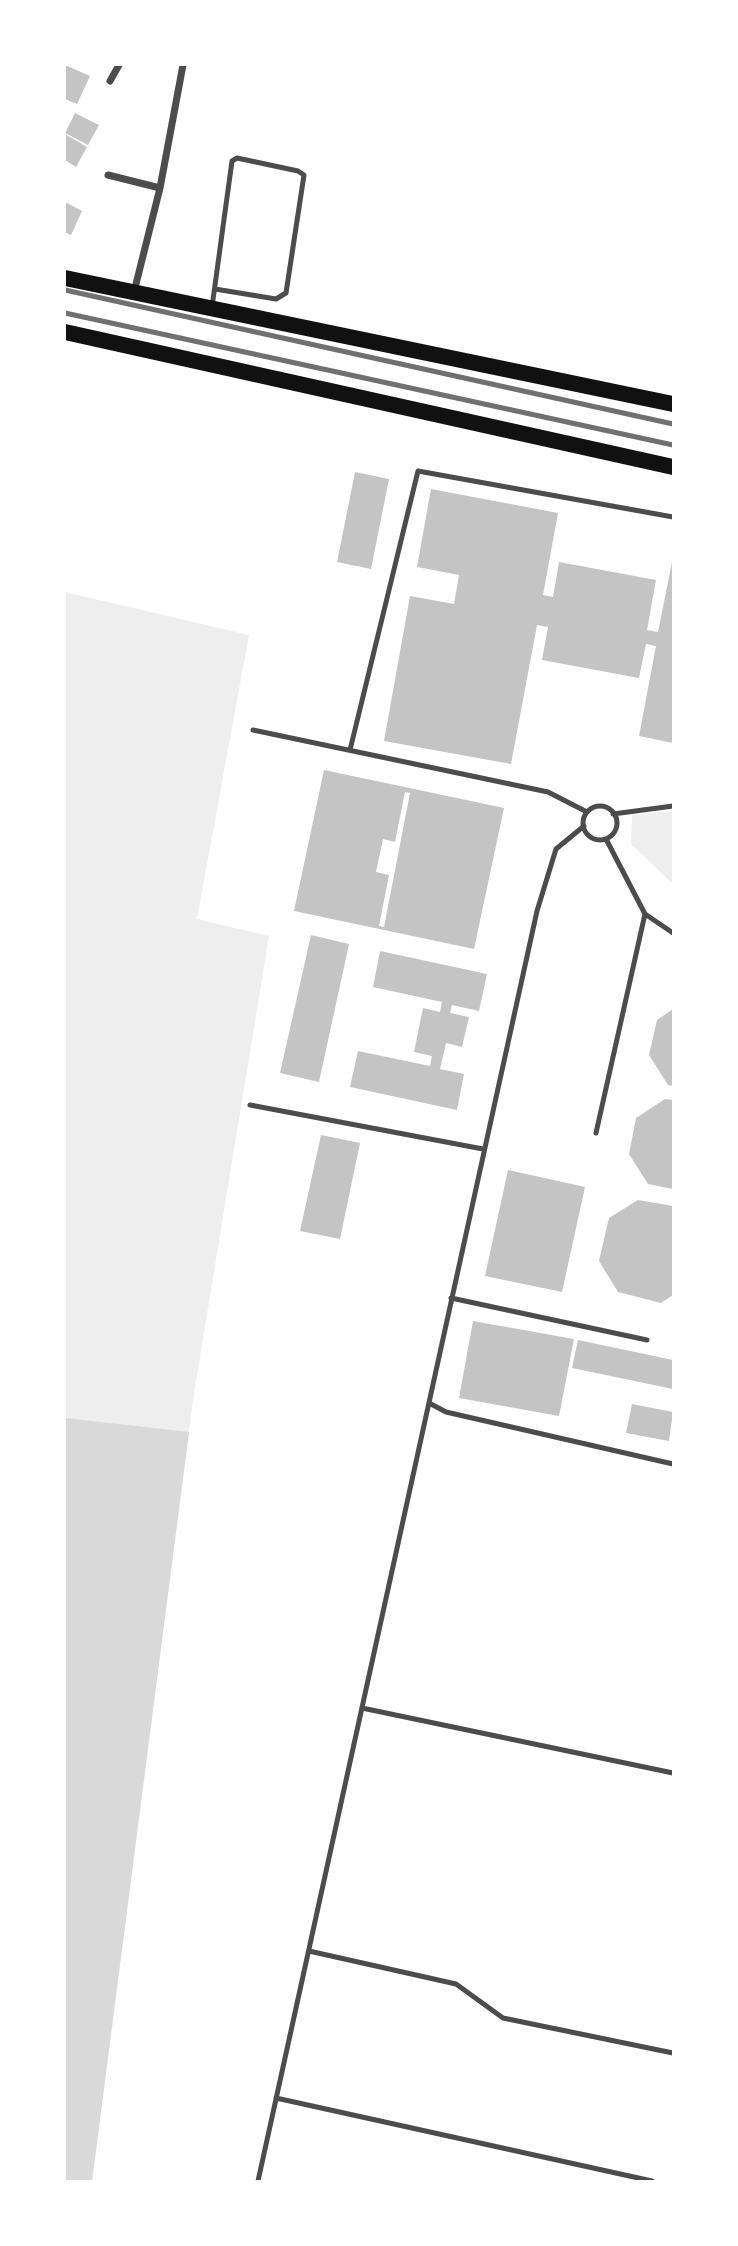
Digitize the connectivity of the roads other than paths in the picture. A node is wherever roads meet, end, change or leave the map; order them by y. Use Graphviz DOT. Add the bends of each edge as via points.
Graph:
graph roads {
  1 [pos="119,65"];
  2 [pos="183,65"];
  3 [pos="110,80"];
  4 [pos="108,175"];
  5 [pos="160,188"];
  6 [pos="65,278"];
  7 [pos="215,289"];
  8 [pos="134,293"];
  9 [pos="212,307"];
  10 [pos="65,332"];
  11 [pos="673,404"];
  12 [pos="673,467"];
  13 [pos="673,517"];
  14 [pos="253,730"];
  15 [pos="350,750"];
  16 [pos="673,806"];
  17 [pos="587,812"];
  18 [pos="613,814"];
  19 [pos="584,826"];
  20 [pos="606,839"];
  21 [pos="645,914"];
  22 [pos="673,933"];
  23 [pos="250,1105"];
  24 [pos="596,1133"];
  25 [pos="483,1149"];
  26 [pos="452,1298"];
  27 [pos="647,1340"];
  28 [pos="429,1403"];
  29 [pos="673,1464"];
  30 [pos="362,1708"];
  31 [pos="673,1773"];
  32 [pos="309,1951"];
  33 [pos="673,2053"];
  34 [pos="276,2098"];
  35 [pos="258,2181"];
  36 [pos="652,2181"];
  1 -- 3 [label="street"];
  2 -- 5 [label="street"];
  4 -- 5 [label="street"];
  5 -- 8 [label="street"];
  6 -- 8 [label="main road"];
  7 -- 7 [label="lane" via="232,161 237,158 304,175 286,293 276,299"];
  7 -- 9 [label="lane"];
  8 -- 9 [label="main road"];
  9 -- 11 [label="main road"];
  10 -- 12 [label="main road"];
  13 -- 15 [label="lane" via="418,471"];
  14 -- 15 [label="lane"];
  15 -- 17 [label="lane" via="548,792"];
  16 -- 18 [label="lane"];
  17 -- 18 [label="lane" via="601,806"];
  17 -- 19 [label="lane"];
  18 -- 20 [label="lane" via="616,828"];
  19 -- 20 [label="lane" via="592,838"];
  19 -- 25 [label="lane" via="556,849 537,911"];
  20 -- 21 [label="lane"];
  21 -- 22 [label="lane"];
  21 -- 24 [label="lane"];
  23 -- 25 [label="lane"];
  25 -- 26 [label="lane"];
  26 -- 27 [label="lane"];
  26 -- 28 [label="lane"];
  28 -- 29 [label="lane" via="446,1412"];
  28 -- 30 [label="lane"];
  30 -- 31 [label="lane"];
  30 -- 32 [label="lane"];
  32 -- 33 [label="lane" via="456,1984 503,2018"];
  32 -- 34 [label="lane"];
  34 -- 35 [label="lane"];
  34 -- 36 [label="lane"];
}
